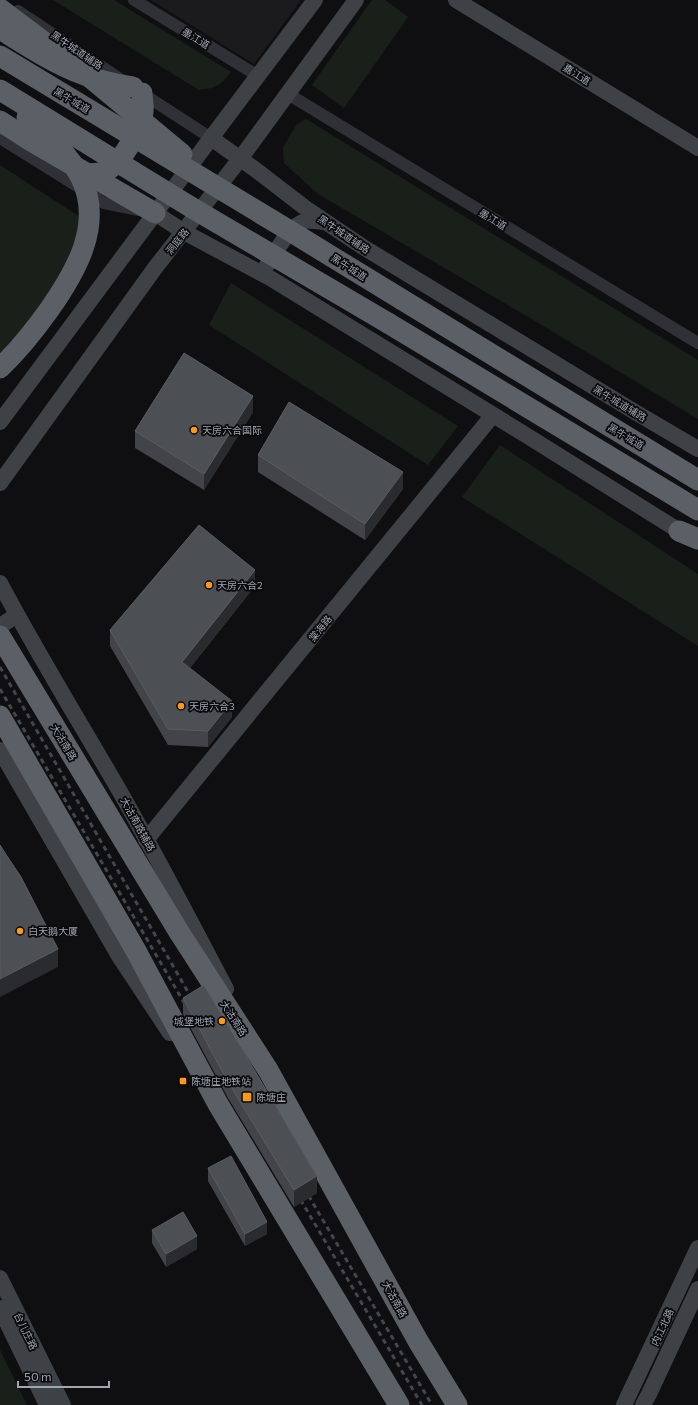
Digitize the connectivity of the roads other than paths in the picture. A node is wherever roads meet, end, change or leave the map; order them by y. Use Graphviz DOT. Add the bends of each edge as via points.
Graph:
graph roads {
  1 [pos="2,0"];
  2 [pos="134,0"];
  3 [pos="315,0"];
  4 [pos="356,0"];
  5 [pos="456,0"];
  6 [pos="0,9"];
  7 [pos="0,29"];
  8 [pos="0,56"];
  9 [pos="258,76"];
  10 [pos="137,90"];
  11 [pos="0,91"];
  12 [pos="288,94"];
  13 [pos="0,121"];
  14 [pos="0,138"];
  15 [pos="211,138"];
  16 [pos="698,148"];
  17 [pos="240,159"];
  18 [pos="88,174"];
  19 [pos="231,195"];
  20 [pos="155,213"];
  21 [pos="326,223"];
  22 [pos="184,232"];
  23 [pos="270,278"];
  24 [pos="698,343"];
  25 [pos="0,368"];
  26 [pos="17,398"];
  27 [pos="0,410"];
  28 [pos="493,415"];
  29 [pos="0,422"];
  30 [pos="698,449"];
  31 [pos="698,480"];
  32 [pos="0,483"];
  33 [pos="698,510"];
  34 [pos="679,531"];
  35 [pos="698,539"];
  36 [pos="698,543"];
  37 [pos="0,583"];
  38 [pos="17,615"];
  39 [pos="0,626"];
  40 [pos="0,636"];
  41 [pos="0,716"];
  42 [pos="0,750"];
  43 [pos="146,840"];
  44 [pos="268,1070"];
  45 [pos="218,1104"];
  46 [pos="698,1248"];
  47 [pos="0,1278"];
  48 [pos="698,1289"];
  49 [pos="0,1308"];
  50 [pos="47,1405"];
  51 [pos="63,1405"];
  52 [pos="399,1405"];
  53 [pos="456,1405"];
  54 [pos="624,1405"];
  55 [pos="643,1405"];
  1 -- 10 [label="street, 黑牛城道辅路"];
  2 -- 9 [label="street, 墨江道"];
  3 -- 9 [label="main road"];
  4 -- 12 [label="main road, 洞庭路"];
  5 -- 16 [label="main road, 嘉江道"];
  6 -- 19 [label="highway, bridge" via="81,70"];
  7 -- 10 [label="highway" via="81,74"];
  8 -- 19 [label="highway, 黑牛城道, bridge"];
  9 -- 15 [label="main road"];
  10 -- 15 [label="street, 黑牛城道辅路"];
  10 -- 18 [label="highway" via="143,112 125,153 104,172"];
  11 -- 25 [label="highway, bridge" via="66,156 82,180 88,200 89,220 84,246 61,293 26,342"];
  11 -- 33 [label="highway, bridge"];
  12 -- 17 [label="main road, 洞庭路"];
  12 -- 24 [label="street, 墨江道"];
  13 -- 18 [label="highway"];
  14 -- 20 [label="street" via="104,203"];
  15 -- 17 [label="main road, 黑牛城道辅路"];
  15 -- 20 [label="main road"];
  17 -- 21 [label="main road, 黑牛城道辅路"];
  17 -- 22 [label="main road, 洞庭路"];
  18 -- 20 [label="highway"];
  19 -- 31 [label="highway, 黑牛城道, bridge"];
  20 -- 22 [label="main road"];
  20 -- 26 [label="main road"];
  21 -- 23 [label="main road" via="307,220 298,224 267,265"];
  21 -- 30 [label="main road, 黑牛城道辅路"];
  22 -- 23 [label="main road"];
  22 -- 32 [label="main road, 洞庭路" via="155,268"];
  23 -- 28 [label="main road"];
  26 -- 27 [label="main road"];
  26 -- 29 [label="main road"];
  28 -- 34 [label="main road"];
  28 -- 43 [label="main road, 棠海路"];
  34 -- 35 [label="highway"];
  34 -- 36 [label="main road"];
  37 -- 38 [label="main road, 大沽南路辅路"];
  38 -- 39 [label="main road"];
  38 -- 43 [label="main road, 大沽南路辅路"];
  40 -- 44 [label="highway, 大沽南路" via="179,932"];
  41 -- 45 [label="highway" via="135,948"];
  42 -- 45 [label="main road" via="119,956"];
  43 -- 44 [label="main road, 大沽南路辅路"];
  44 -- 53 [label="highway, 大沽南路"];
  45 -- 52 [label="highway"];
  46 -- 54 [label="main road, 内江北路"];
  47 -- 51 [label="main road, 台儿庄路"];
  48 -- 55 [label="main road, 内江北路"];
  49 -- 50 [label="main road, 台儿庄路"];
}
